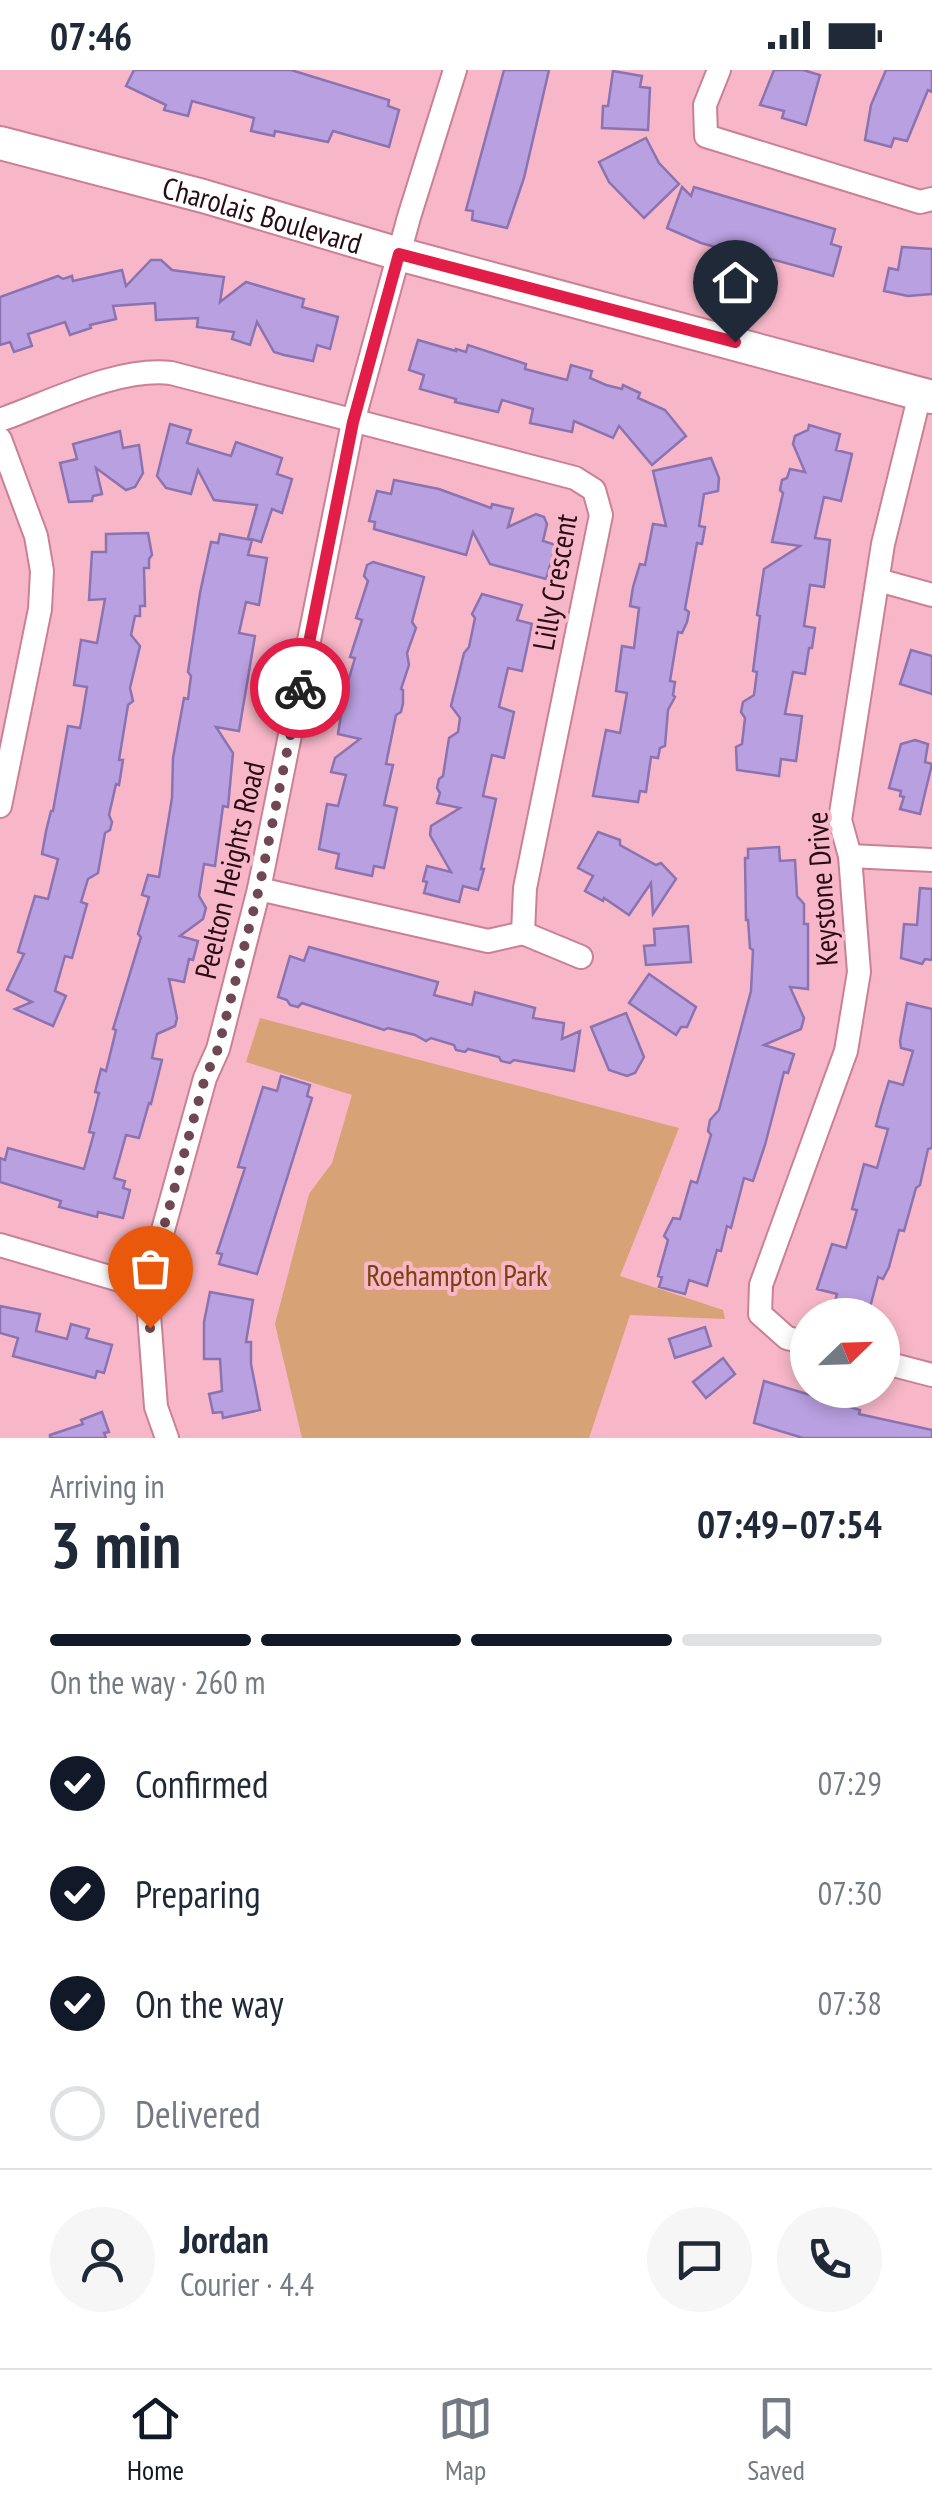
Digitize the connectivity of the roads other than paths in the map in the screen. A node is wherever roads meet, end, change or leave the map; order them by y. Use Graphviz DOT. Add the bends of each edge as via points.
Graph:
graph roads {
  1 [pos="455,70"];
  2 [pos="719,70"];
  3 [pos="0,143"];
  4 [pos="932,198"];
  5 [pos="399,254"];
  6 [pos="926,396"];
  7 [pos="0,420"];
  8 [pos="353,422"];
  9 [pos="0,438"];
  10 [pos="878,580"];
  11 [pos="932,594"];
  12 [pos="0,806"];
  13 [pos="850,856"];
  14 [pos="932,860"];
  15 [pos="259,889"];
  16 [pos="523,932"];
  17 [pos="581,957"];
  18 [pos="0,1245"];
  19 [pos="147,1288"];
  20 [pos="790,1339"];
  21 [pos="900,1367"];
  22 [pos="932,1375"];
  23 [pos="166,1438"];
  1 -- 5 [label="street, Peelton Heights Road"];
  2 -- 4 [label="street" via="704,105 706,136 920,202"];
  3 -- 5 [label="street, Charolais Boulevard"];
  5 -- 6 [label="street, Charolais Boulevard"];
  5 -- 8 [label="street, Peelton Heights Road"];
  6 -- 10 [label="street, Keystone Drive"];
  7 -- 8 [label="street" via="150,371"];
  8 -- 15 [label="street, Peelton Heights Road"];
  8 -- 16 [label="street, Lilly Crescent" via="576,478 594,490 601,515 525,888"];
  9 -- 12 [label="street" via="42,571"];
  10 -- 11 [label="street"];
  10 -- 13 [label="street, Keystone Drive" via="840,820"];
  13 -- 14 [label="street"];
  13 -- 20 [label="street, Keystone Drive" via="858,972 846,1051 761,1285 760,1314"];
  15 -- 16 [label="street" via="488,941"];
  15 -- 19 [label="street, Peelton Heights Road"];
  16 -- 17 [label="street"];
  18 -- 19 [label="street"];
  19 -- 23 [label="street, Peelton Heights Road" via="156,1408"];
  21 -- 22 [label="street"];
}
